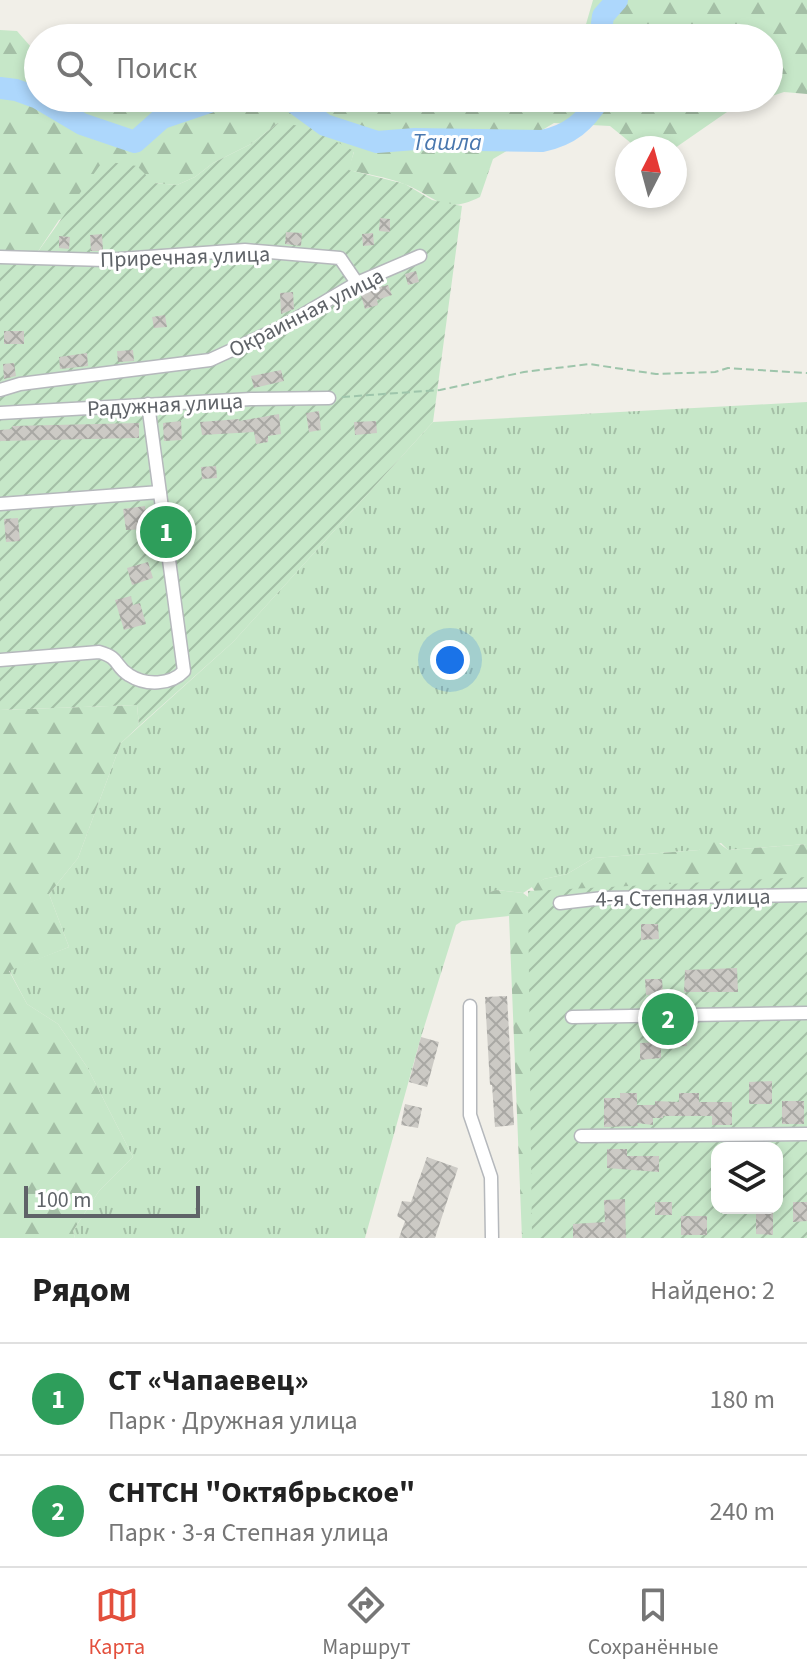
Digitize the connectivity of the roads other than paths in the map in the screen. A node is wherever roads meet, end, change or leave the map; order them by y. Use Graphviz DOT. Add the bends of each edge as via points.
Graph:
graph roads {
  1 [pos="420,256"];
  2 [pos="0,257"];
  3 [pos="357,283"];
  4 [pos="0,390"];
  5 [pos="329,398"];
  6 [pos="148,404"];
  7 [pos="0,413"];
  8 [pos="160,492"];
  9 [pos="0,504"];
  10 [pos="0,660"];
  11 [pos="807,895"];
  12 [pos="560,903"];
  13 [pos="470,1006"];
  14 [pos="807,1013"];
  15 [pos="680,1015"];
  16 [pos="572,1017"];
  17 [pos="681,1032"];
  18 [pos="807,1134"];
  19 [pos="581,1136"];
  20 [pos="492,1238"];
  1 -- 3 [label="street, Окраинная улица"];
  2 -- 3 [label="street, Приречная улица" via="106,260 245,250 340,258"];
  3 -- 4 [label="street, Окраинная улица" via="282,327 210,360"];
  5 -- 6 [label="street, Радужная улица"];
  6 -- 7 [label="street, Радужная улица"];
  6 -- 8 [label="street"];
  8 -- 9 [label="street"];
  8 -- 10 [label="street" via="184,671 176,680 151,683 128,675 113,656 99,652"];
  11 -- 12 [label="street, 4-я Степная улица"];
  13 -- 20 [label="street" via="470,1115 491,1177"];
  14 -- 15 [label="street"];
  15 -- 16 [label="street" via="657,1021"];
  15 -- 17 [label="street"];
  18 -- 19 [label="street"];
}
